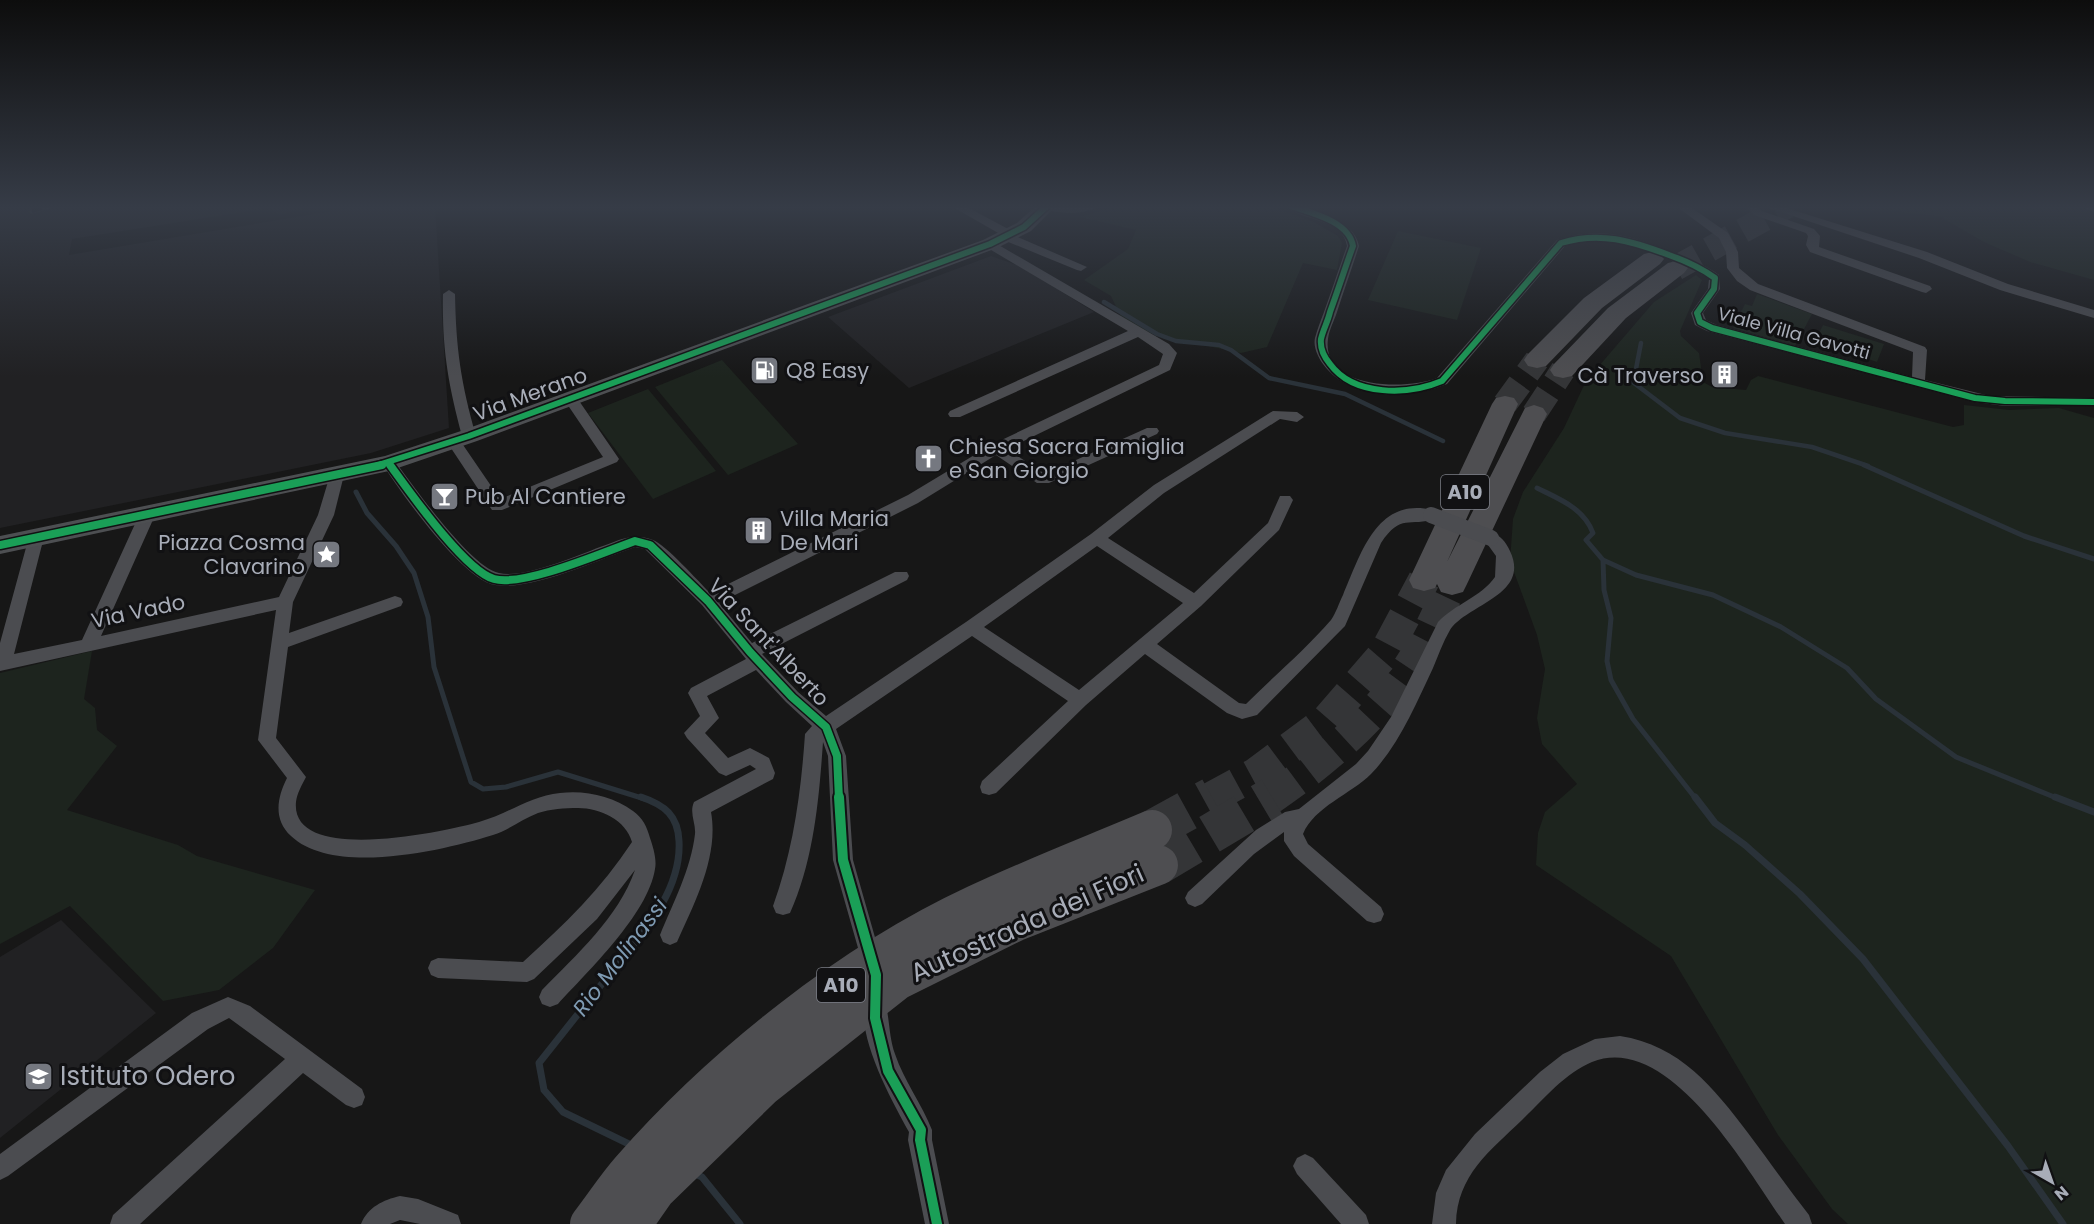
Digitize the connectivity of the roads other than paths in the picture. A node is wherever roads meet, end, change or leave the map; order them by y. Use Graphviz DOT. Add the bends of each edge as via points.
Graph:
graph roads {
  1 [pos="934,263"];
  2 [pos="1038,263"];
  3 [pos="1070,263"];
  4 [pos="1347,263"];
  5 [pos="1541,263"];
  6 [pos="1646,263"];
  7 [pos="1690,263"];
  8 [pos="1733,263"];
  9 [pos="1854,263"];
  10 [pos="1943,263"];
  11 [pos="1081,267"];
  12 [pos="1676,268"];
  13 [pos="1926,289"];
  14 [pos="449,294"];
  15 [pos="2094,314"];
  16 [pos="1138,332"];
  17 [pos="1537,360"];
  18 [pos="1563,370"];
  19 [pos="1918,382"];
  20 [pos="570,399"];
  21 [pos="2094,402"];
  22 [pos="1505,404"];
  23 [pos="955,414"];
  24 [pos="1534,414"];
  25 [pos="1297,417"];
  26 [pos="1152,431"];
  27 [pos="461,439"];
  28 [pos="996,448"];
  29 [pos="389,463"];
  30 [pos="337,476"];
  31 [pos="1285,500"];
  32 [pos="148,513"];
  33 [pos="36,537"];
  34 [pos="1097,538"];
  35 [pos="0,544"];
  36 [pos="902,576"];
  37 [pos="708,601"];
  38 [pos="285,602"];
  39 [pos="395,602"];
  40 [pos="1195,602"];
  41 [pos="972,627"];
  42 [pos="280,643"];
  43 [pos="1144,644"];
  44 [pos="88,645"];
  45 [pos="754,657"];
  46 [pos="1,664"];
  47 [pos="1080,700"];
  48 [pos="826,727"];
  49 [pos="989,787"];
  50 [pos="1305,816"];
  51 [pos="642,843"];
  52 [pos="1195,898"];
  53 [pos="783,906"];
  54 [pos="1374,914"];
  55 [pos="670,935"];
  56 [pos="438,968"];
  57 [pos="550,997"];
  58 [pos="303,1058"];
  59 [pos="354,1097"];
  60 [pos="1305,1166"];
  61 [pos="0,1168"];
  62 [pos="122,1224"];
  63 [pos="373,1224"];
  64 [pos="449,1224"];
  65 [pos="590,1224"];
  66 [pos="632,1224"];
  67 [pos="938,1224"];
  68 [pos="1357,1224"];
  69 [pos="1444,1224"];
  70 [pos="1800,1224"];
  1 -- 20 [label="main road, Via Merano"];
  2 -- 16 [label="street"];
  3 -- 11 [label="street"];
  4 -- 5 [label="street, Viale Villa Gavotti" via="1320,347 1325,359 1336,371 1373,388 1406,392 1442,381"];
  6 -- 17 [label="highway" via="1593,303"];
  7 -- 19 [label="street, Viale Villa Gavotti" via="1715,278 1714,289 1697,314 1700,322"];
  8 -- 19 [label="street" via="1741,278 1754,287 1920,350"];
  9 -- 13 [label="street"];
  10 -- 15 [label="street" via="2004,287"];
  12 -- 18 [label="highway" via="1617,313"];
  14 -- 27 [label="street" via="449,341"];
  16 -- 23 [label="street"];
  16 -- 28 [label="street" via="1170,353 1165,367"];
  19 -- 21 [label="street, Viale Villa Gavotti" via="2010,403 2058,399"];
  20 -- 27 [label="main road, Via Merano"];
  20 -- 27 [label="street, Via Merano" via="612,459 496,506"];
  22 -- 24 [label="highway, A10" via="1438,582"];
  25 -- 34 [label="street" via="1278,414 1257,425 1159,489"];
  26 -- 28 [label="street" via="1042,479"];
  27 -- 29 [label="main road, Via Merano"];
  28 -- 37 [label="street" via="913,500"];
  29 -- 30 [label="main road, Via Merano"];
  29 -- 37 [label="street, Via Sant'Alberto" via="440,531 494,580 517,580 635,541 650,545"];
  30 -- 32 [label="main road, Via Merano"];
  30 -- 38 [label="street" via="326,515"];
  31 -- 40 [label="street" via="1274,526"];
  32 -- 33 [label="main road, Via Merano"];
  32 -- 44 [label="street"];
  33 -- 35 [label="main road, Via Merano"];
  33 -- 46 [label="street"];
  34 -- 40 [label="street"];
  34 -- 41 [label="street"];
  36 -- 45 [label="street"];
  37 -- 45 [label="street, Via Sant'Alberto"];
  38 -- 42 [label="street"];
  38 -- 44 [label="street, Via Vado"];
  39 -- 42 [label="street"];
  40 -- 43 [label="street"];
  41 -- 47 [label="street"];
  41 -- 48 [label="street"];
  42 -- 51 [label="street" via="267,740 297,777 286,798 286,813 298,835 323,847 353,850 393,846 442,839 494,826 536,806 581,799 606,804 636,825"];
  43 -- 47 [label="street"];
  43 -- 50 [label="street, bridge" via="1233,708 1251,711 1339,622 1384,527 1405,515 1431,515 1491,538 1500,546 1506,557 1503,577 1496,589 1453,616 1387,737 1366,766"];
  44 -- 46 [label="street, Via Vado"];
  45 -- 48 [label="street, Via Sant'Alberto"];
  45 -- 55 [label="street, Via Sant'Alberto" via="697,693 710,718 693,733 726,768 750,756 764,763 766,774 701,808 705,832 695,874"];
  47 -- 49 [label="street"];
  48 -- 53 [label="street, Via Sant'Alberto" via="814,734 794,880"];
  48 -- 67 [label="street, Via Sant'Alberto" via="837,756 843,860 876,975 875,1018 888,1071 921,1130"];
  50 -- 52 [label="street" via="1289,817 1267,833"];
  50 -- 54 [label="street" via="1293,832 1296,844"];
  51 -- 56 [label="street" via="587,917 527,972"];
  51 -- 57 [label="street" via="646,868 632,898 608,933"];
  58 -- 59 [label="street"];
  58 -- 61 [label="street" via="234,1008 220,1009"];
  58 -- 62 [label="street"];
  60 -- 68 [label="street"];
  63 -- 64 [label="street" via="385,1211 399,1207"];
  65 -- 66 [label="highway, Autostrada dei Fiori / A10, bridge" via="631,1170 740,1063 812,1004 887,953 975,905 1155,848 897,980 763,1086 655,1191"];
  69 -- 70 [label="street" via="1444,1198 1451,1180 1495,1130 1573,1060 1594,1050 1617,1046 1658,1059 1689,1079"];
}
